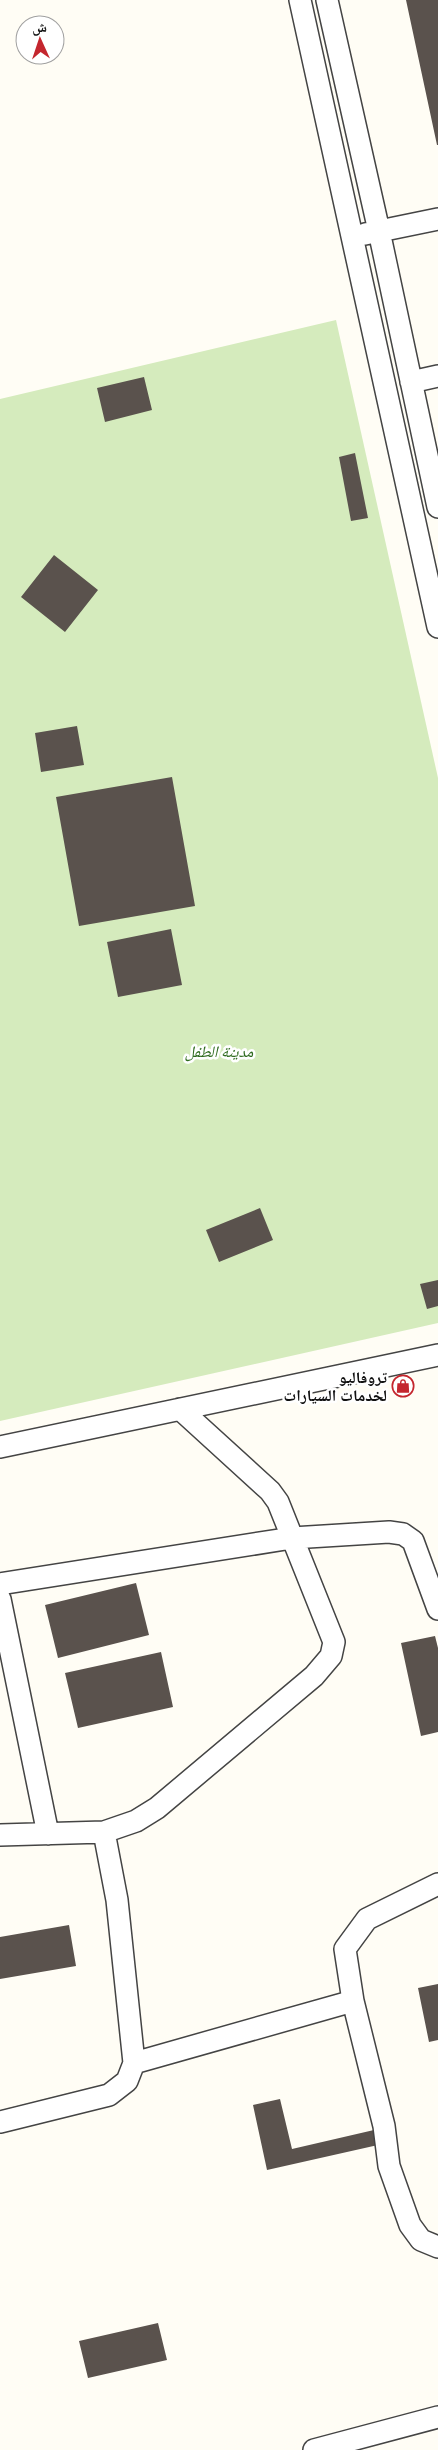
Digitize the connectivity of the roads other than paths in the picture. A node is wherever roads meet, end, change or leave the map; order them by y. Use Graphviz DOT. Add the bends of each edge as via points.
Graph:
graph roads {
  1 [pos="300,0"];
  2 [pos="327,0"];
  3 [pos="438,219"];
  4 [pos="379,231"];
  5 [pos="352,237"];
  6 [pos="438,376"];
  7 [pos="410,382"];
  8 [pos="438,507"];
  9 [pos="438,627"];
  10 [pos="438,1355"];
  11 [pos="180,1410"];
  12 [pos="0,1447"];
  13 [pos="292,1538"];
  14 [pos="0,1584"];
  15 [pos="0,1599"];
  16 [pos="438,1609"];
  17 [pos="104,1832"];
  18 [pos="48,1834"];
  19 [pos="0,1835"];
  20 [pos="438,1884"];
  21 [pos="353,2001"];
  22 [pos="134,2063"];
  23 [pos="0,2122"];
  24 [pos="438,2247"];
  25 [pos="438,2417"];
  26 [pos="350,2445"];
  27 [pos="314,2450"];
  1 -- 5 [label="street"];
  2 -- 4 [label="street"];
  3 -- 4 [label="street"];
  4 -- 5 [label="street"];
  4 -- 7 [label="street"];
  5 -- 9 [label="street"];
  6 -- 7 [label="street"];
  7 -- 8 [label="street"];
  10 -- 11 [label="street"];
  11 -- 12 [label="street"];
  11 -- 13 [label="street" via="270,1491 278,1502"];
  13 -- 14 [label="street"];
  13 -- 16 [label="street" via="389,1532 403,1534 413,1540"];
  13 -- 17 [label="street" via="334,1642 331,1656 314,1676 156,1808 136,1821"];
  15 -- 18 [label="street"];
  17 -- 18 [label="street"];
  17 -- 22 [label="street" via="117,1900"];
  18 -- 19 [label="street"];
  20 -- 21 [label="street" via="367,1919 346,1950"];
  21 -- 22 [label="street"];
  21 -- 24 [label="street" via="378,2098 392,2174 410,2225 421,2240"];
  22 -- 23 [label="street" via="127,2081 109,2095"];
  25 -- 26 [label="street"];
  26 -- 27 [label="street"];
}
